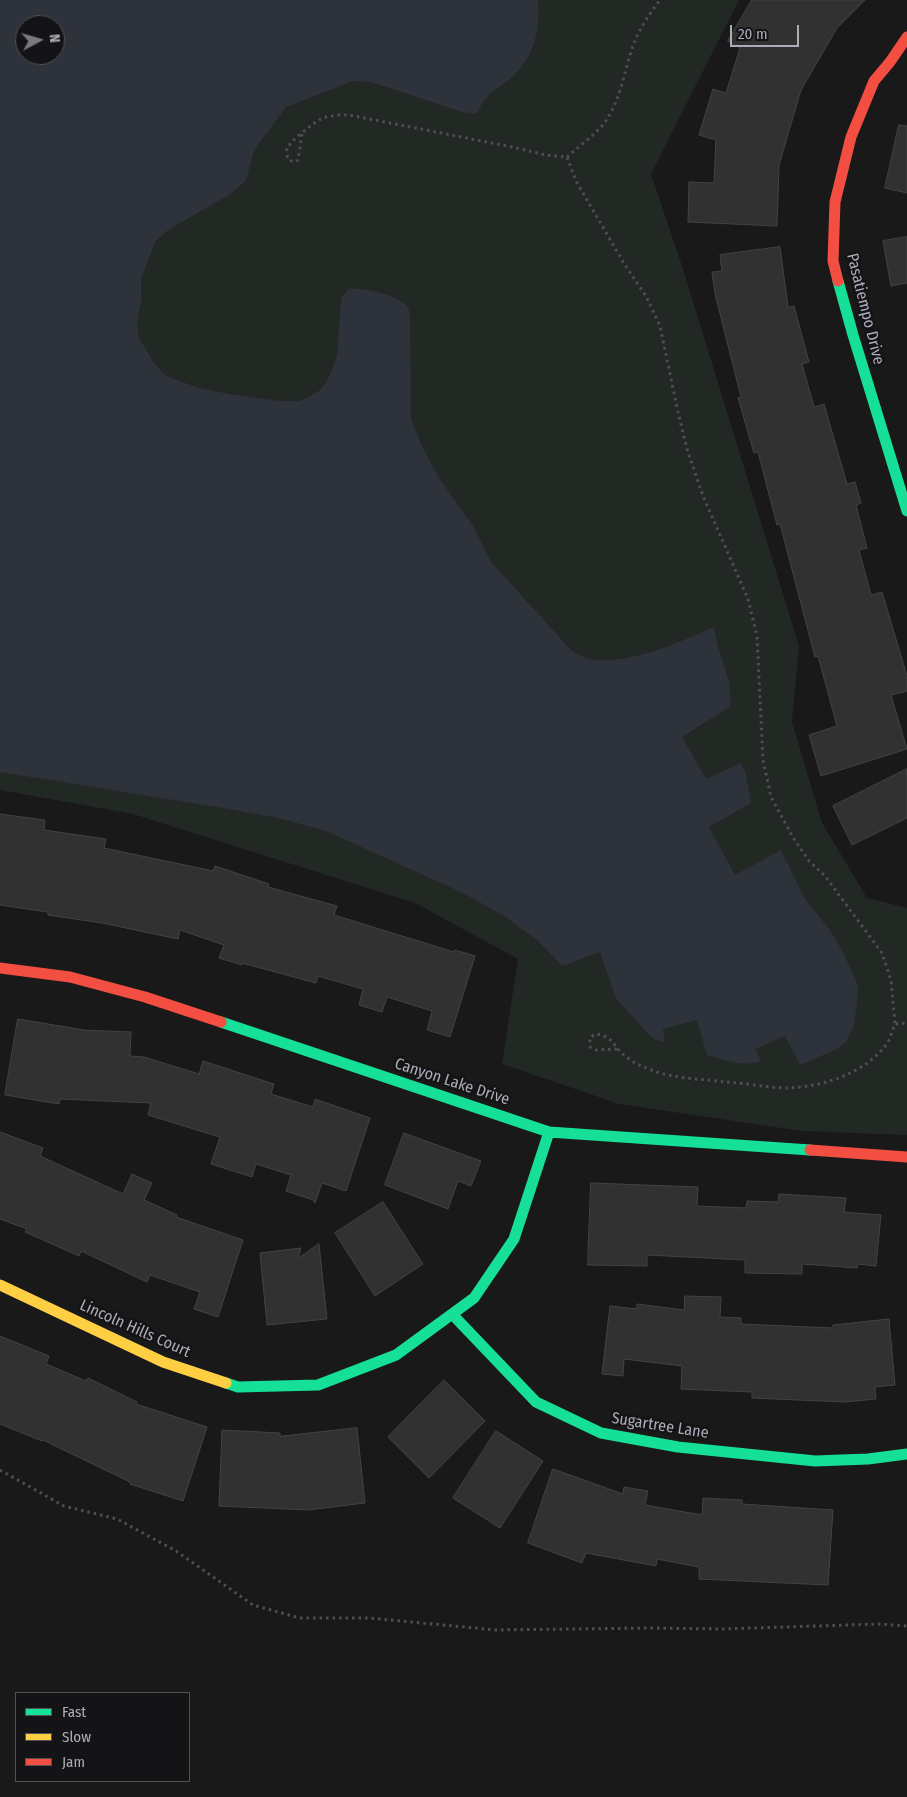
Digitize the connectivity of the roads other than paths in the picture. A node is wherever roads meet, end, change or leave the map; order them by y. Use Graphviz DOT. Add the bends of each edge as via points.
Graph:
graph roads {
  1 [pos="907,37"];
  2 [pos="907,511"];
  3 [pos="0,968"];
  4 [pos="549,1132"];
  5 [pos="907,1157"];
  6 [pos="0,1285"];
  7 [pos="452,1314"];
  8 [pos="907,1454"];
  1 -- 2 [label="street, Pasatiempo Drive" via="874,81 850,137 835,202 833,261"];
  3 -- 4 [label="street, Canyon Lake Drive" via="70,977 145,997"];
  4 -- 5 [label="street, Canyon Lake Drive"];
  4 -- 7 [label="street, Lincoln Hills Court" via="514,1239 474,1298"];
  6 -- 7 [label="street, Lincoln Hills Court" via="163,1362 238,1387 318,1385 396,1355"];
  7 -- 8 [label="street, Sugartree Lane" via="536,1402 601,1433 678,1448 815,1461"];
}
